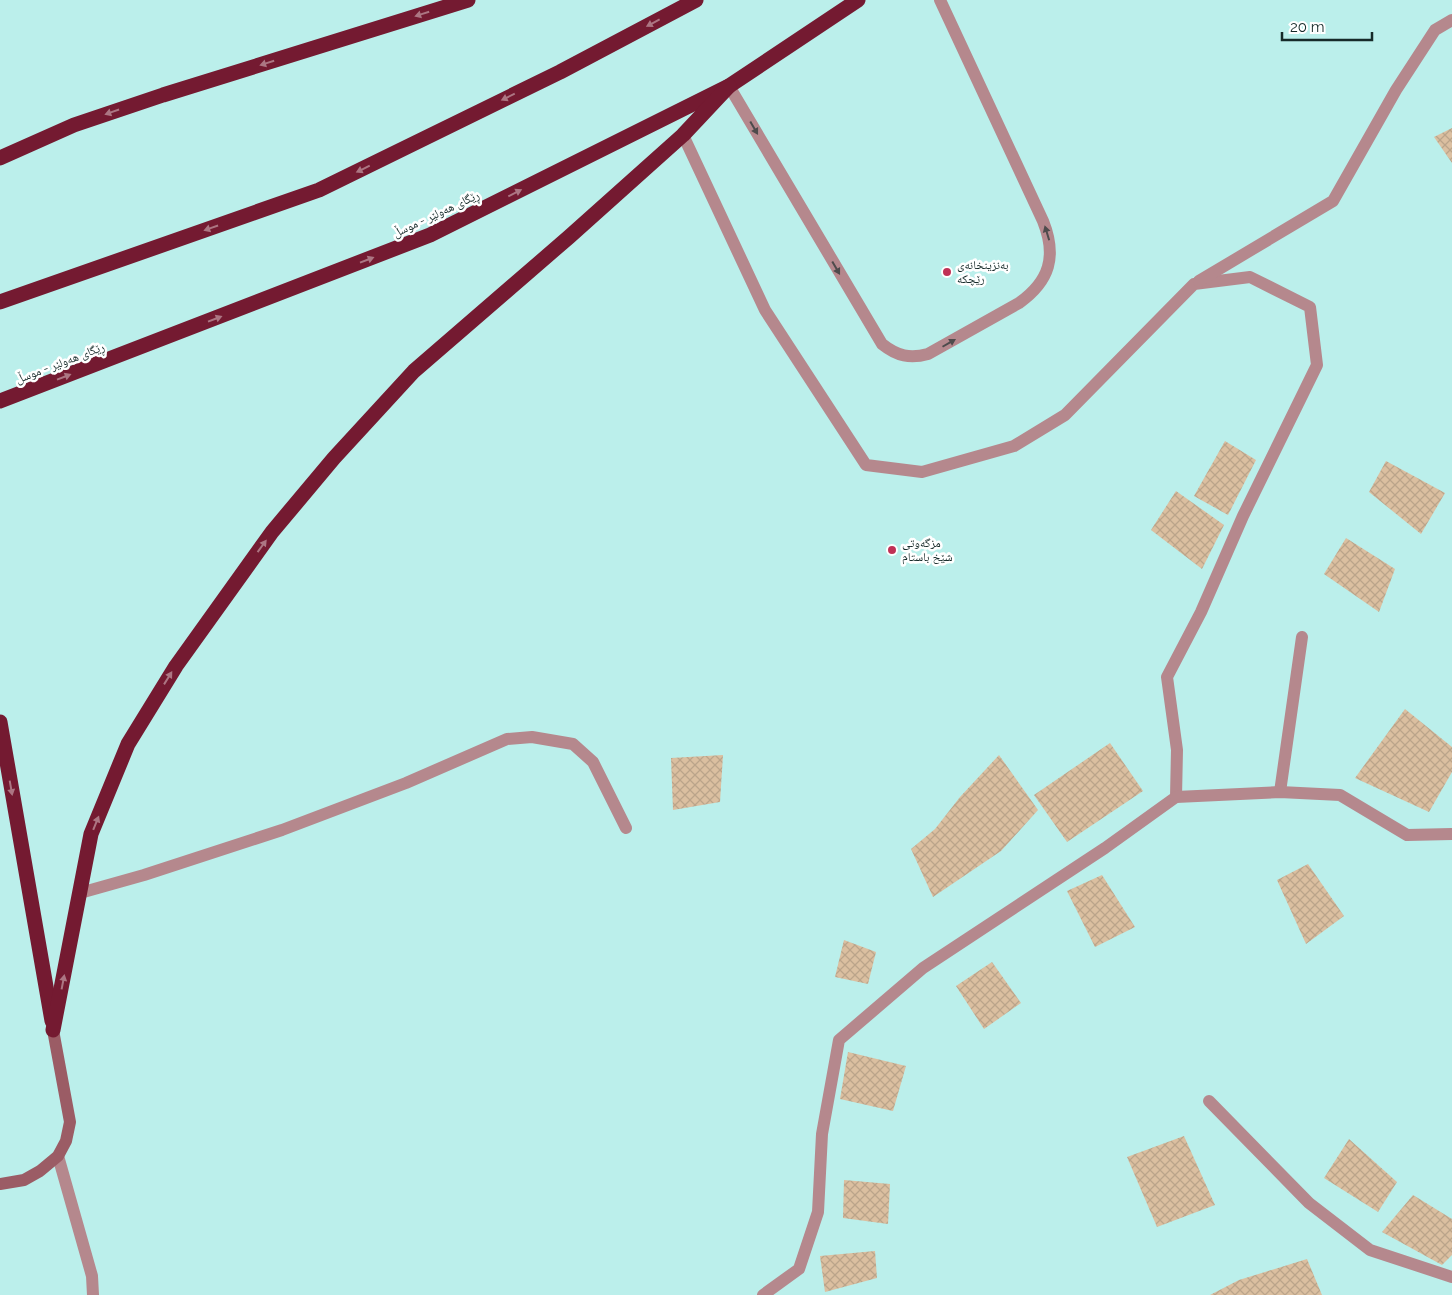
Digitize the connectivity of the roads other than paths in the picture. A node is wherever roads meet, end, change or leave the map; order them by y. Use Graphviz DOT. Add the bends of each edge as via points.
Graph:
graph roads {
  1 [pos="468,0"];
  2 [pos="696,0"];
  3 [pos="858,0"];
  4 [pos="940,0"];
  5 [pos="1452,20"];
  6 [pos="729,86"];
  7 [pos="683,135"];
  8 [pos="0,158"];
  9 [pos="1194,284"];
  10 [pos="0,302"];
  11 [pos="0,401"];
  12 [pos="1302,637"];
  13 [pos="0,722"];
  14 [pos="1280,792"];
  15 [pos="1176,797"];
  16 [pos="626,828"];
  17 [pos="1452,834"];
  18 [pos="80,893"];
  19 [pos="53,1030"];
  20 [pos="1209,1101"];
  21 [pos="58,1156"];
  22 [pos="0,1184"];
  23 [pos="1452,1277"];
  24 [pos="93,1295"];
  25 [pos="763,1295"];
  1 -- 8 [label="highway, one-way" via="74,125"];
  2 -- 10 [label="highway, one-way" via="560,72 319,190"];
  3 -- 6 [label="highway, ڕێگای هەولێر - موسڵ"];
  6 -- 4 [label="street, one-way" via="882,344 904,356 928,354 1032,294 1042,282 1051,251 1043,221"];
  5 -- 9 [label="street" via="1436,30 1396,90 1333,202"];
  6 -- 7 [label="highway"];
  11 -- 6 [label="highway, ڕێگای هەولێر - موسڵ, one-way" via="430,235"];
  7 -- 9 [label="street" via="764,310 866,465 922,472 1014,446 1065,415"];
  18 -- 7 [label="highway, one-way" via="91,834 128,744 176,666 272,532 414,371"];
  9 -- 15 [label="street" via="1250,278 1310,307 1317,365 1167,677 1177,750"];
  12 -- 14 [label="street"];
  13 -- 19 [label="highway, one-way"];
  14 -- 15 [label="street"];
  14 -- 17 [label="street" via="1340,795 1407,835"];
  15 -- 25 [label="street" via="923,968 839,1040 822,1134 818,1212 798,1269"];
  16 -- 18 [label="street" via="593,762 573,744 532,736 507,739 406,783 282,830"];
  19 -- 18 [label="highway, one-way"];
  19 -- 21 [label="street" via="70,1122 66,1142"];
  20 -- 23 [label="street" via="1309,1203 1370,1250"];
  21 -- 22 [label="street" via="24,1180"];
  21 -- 24 [label="street" via="92,1276"];
}
